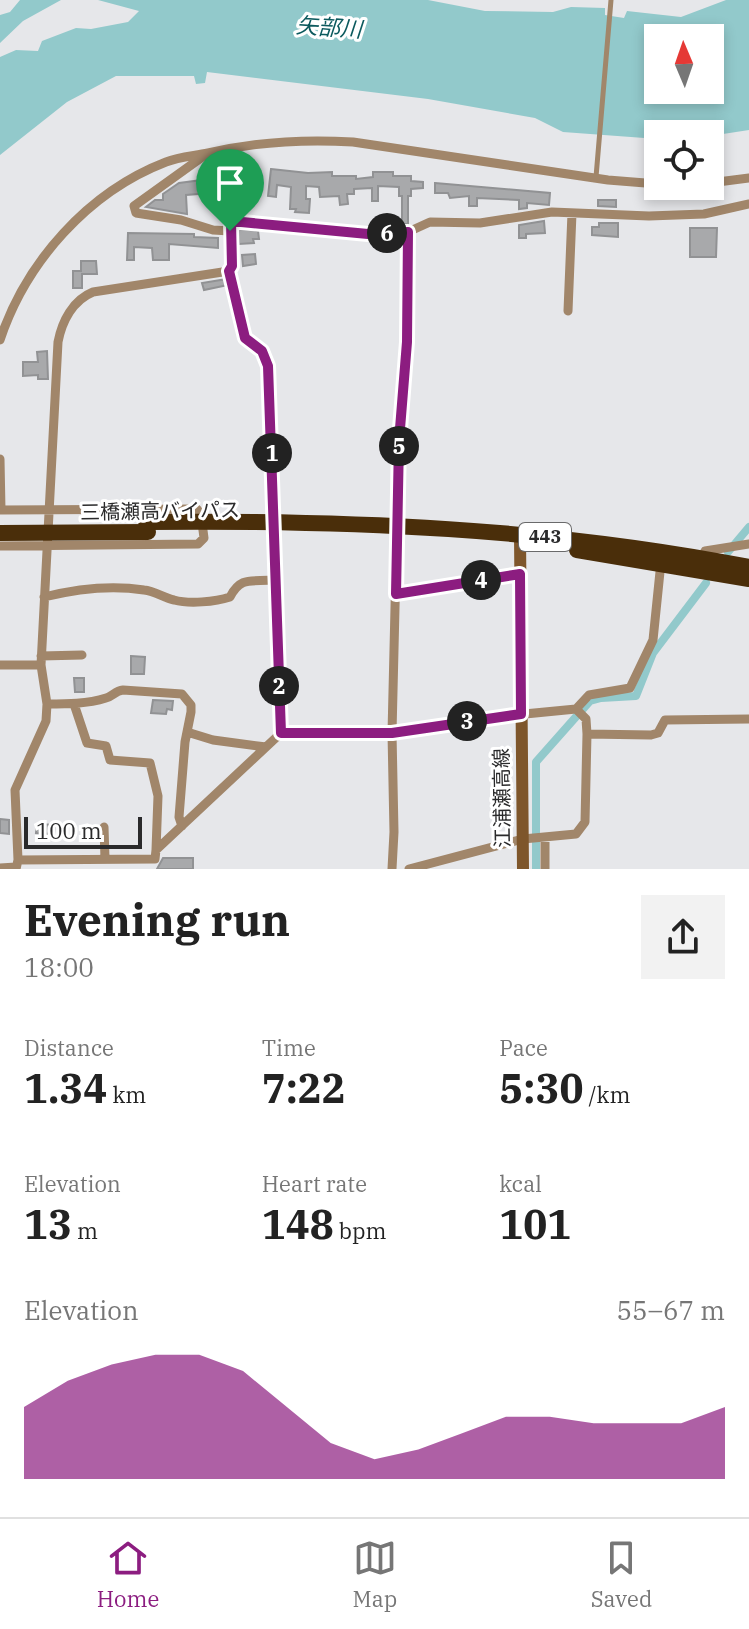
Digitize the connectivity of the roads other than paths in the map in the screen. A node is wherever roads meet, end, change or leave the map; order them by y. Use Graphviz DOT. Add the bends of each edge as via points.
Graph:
graph roads {
  1 [pos="611,0"];
  2 [pos="208,153"];
  3 [pos="595,178"];
  4 [pos="749,178"];
  5 [pos="724,181"];
  6 [pos="644,183"];
  7 [pos="749,204"];
  8 [pos="572,213"];
  9 [pos="230,231"];
  10 [pos="408,232"];
  11 [pos="568,311"];
  12 [pos="0,340"];
  13 [pos="0,459"];
  14 [pos="48,509"];
  15 [pos="1,510"];
  16 [pos="0,520"];
  17 [pos="147,527"];
  18 [pos="203,527"];
  19 [pos="398,530"];
  20 [pos="0,533"];
  21 [pos="520,539"];
  22 [pos="749,544"];
  23 [pos="45,545"];
  24 [pos="0,546"];
  25 [pos="662,557"];
  26 [pos="702,558"];
  27 [pos="749,567"];
  28 [pos="520,574"];
  29 [pos="749,579"];
  30 [pos="396,594"];
  31 [pos="44,597"];
  32 [pos="82,655"];
  33 [pos="41,660"];
  34 [pos="0,665"];
  35 [pos="47,704"];
  36 [pos="74,704"];
  37 [pos="579,711"];
  38 [pos="521,714"];
  39 [pos="749,719"];
  40 [pos="187,732"];
  41 [pos="281,733"];
  42 [pos="392,733"];
  43 [pos="587,734"];
  44 [pos="266,747"];
  45 [pos="182,826"];
  46 [pos="104,827"];
  47 [pos="523,839"];
  48 [pos="545,839"];
  49 [pos="105,859"];
  50 [pos="155,859"];
  51 [pos="16,865"];
  52 [pos="0,868"];
  53 [pos="392,869"];
  54 [pos="409,869"];
  55 [pos="523,869"];
  56 [pos="545,869"];
  1 -- 3 [label="lane"];
  2 -- 3 [label="street" via="324,140"];
  2 -- 9 [label="street" via="134,206 136,213"];
  2 -- 12 [label="street" via="152,168 77,218 32,274"];
  3 -- 6 [label="street"];
  4 -- 5 [label="street"];
  7 -- 8 [label="street" via="704,214"];
  8 -- 10 [label="street" via="480,223 430,222"];
  8 -- 11 [label="street"];
  9 -- 10 [label="street" via="231,221 368,234"];
  9 -- 14 [label="street" via="229,271 93,292 75,303 58,342"];
  10 -- 19 [label="street"];
  13 -- 15 [label="street"];
  14 -- 15 [label="street"];
  14 -- 18 [label="street" via="197,509"];
  14 -- 23 [label="street"];
  15 -- 16 [label="street"];
  16 -- 17 [label="highway, 三橋瀬高バイパス / 443"];
  17 -- 18 [label="highway, 三橋瀬高バイパス / 443"];
  17 -- 20 [label="highway, 三橋瀬高バイパス / 443, bridge"];
  18 -- 19 [label="highway, 三橋瀬高バイパス / 443" via="274,524"];
  18 -- 23 [label="street" via="204,538 198,544"];
  19 -- 21 [label="highway, 三橋瀬高バイパス / 443"];
  19 -- 30 [label="street"];
  21 -- 25 [label="highway, 三橋瀬高バイパス / 443"];
  21 -- 28 [label="main road, 江浦瀬高線"];
  22 -- 26 [label="street" via="705,551"];
  23 -- 24 [label="street"];
  23 -- 31 [label="street"];
  25 -- 26 [label="highway, 三橋瀬高バイパス / 443"];
  25 -- 29 [label="highway, 三橋瀬高バイパス / 443"];
  25 -- 37 [label="street" via="653,640 630,688 589,695"];
  26 -- 27 [label="highway, 三橋瀬高バイパス / 443"];
  28 -- 30 [label="street"];
  28 -- 38 [label="main road, 江浦瀬高線"];
  30 -- 42 [label="street"];
  31 -- 33 [label="street"];
  31 -- 41 [label="street" via="121,588 148,590 177,602 222,600 240,582 274,580"];
  32 -- 33 [label="street"];
  33 -- 34 [label="street"];
  33 -- 35 [label="street"];
  35 -- 36 [label="street"];
  35 -- 51 [label="street" via="40,740 15,790"];
  36 -- 40 [label="street" via="123,690 182,694 191,705"];
  36 -- 50 [label="street" via="87,743 106,746 110,760 150,763 158,796"];
  37 -- 38 [label="street"];
  37 -- 43 [label="street"];
  38 -- 42 [label="street"];
  38 -- 47 [label="main road, 江浦瀬高線"];
  39 -- 43 [label="street" via="665,720 651,735"];
  40 -- 44 [label="street"];
  40 -- 45 [label="street"];
  41 -- 42 [label="street"];
  41 -- 44 [label="street"];
  42 -- 53 [label="street"];
  43 -- 48 [label="street" via="585,822 576,834"];
  44 -- 45 [label="street"];
  45 -- 50 [label="street"];
  46 -- 49 [label="street"];
  47 -- 48 [label="street"];
  47 -- 54 [label="street"];
  47 -- 55 [label="main road, 江浦瀬高線"];
  48 -- 56 [label="street"];
  49 -- 50 [label="street"];
  49 -- 51 [label="street"];
  51 -- 52 [label="street"];
}
